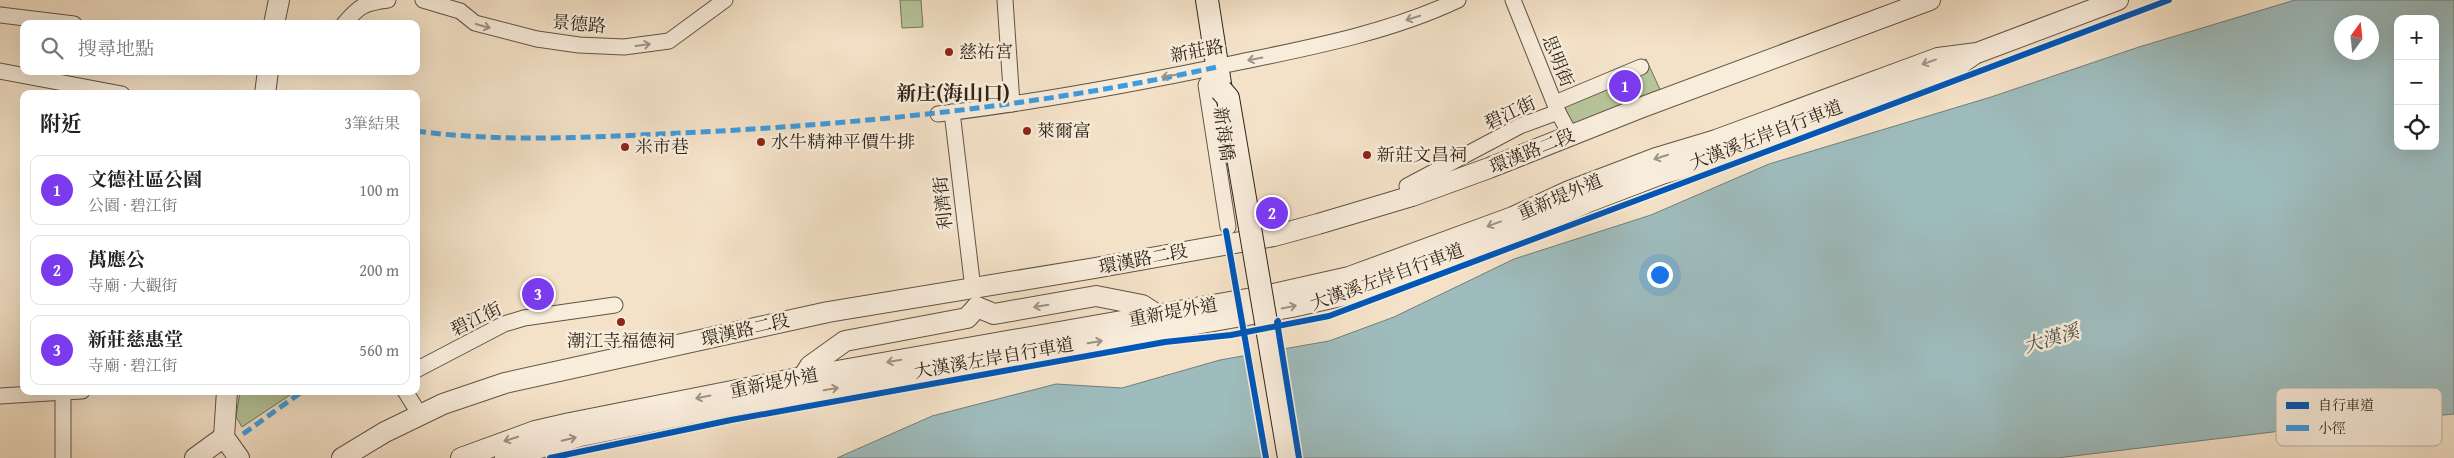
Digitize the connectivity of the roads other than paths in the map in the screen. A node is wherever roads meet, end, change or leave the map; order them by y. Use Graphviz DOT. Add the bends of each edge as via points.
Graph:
graph roads {
  1 [pos="279,0"];
  2 [pos="388,0"];
  3 [pos="423,0"];
  4 [pos="725,0"];
  5 [pos="1005,0"];
  6 [pos="1207,0"];
  7 [pos="1458,0"];
  8 [pos="1513,0"];
  9 [pos="1930,0"];
  10 [pos="2118,0"];
  11 [pos="0,15"];
  12 [pos="41,20"];
  13 [pos="275,20"];
  14 [pos="348,20"];
  15 [pos="1977,53"];
  16 [pos="1217,67"];
  17 [pos="1641,67"];
  18 [pos="0,71"];
  19 [pos="20,75"];
  20 [pos="21,75"];
  21 [pos="267,75"];
  22 [pos="101,90"];
  23 [pos="266,90"];
  24 [pos="1221,90"];
  25 [pos="1012,104"];
  26 [pos="1557,107"];
  27 [pos="945,113"];
  28 [pos="1571,136"];
  29 [pos="1412,196"];
  30 [pos="1258,223"];
  31 [pos="1228,227"];
  32 [pos="975,298"];
  33 [pos="615,305"];
  34 [pos="1156,314"];
  35 [pos="420,368"];
  36 [pos="803,377"];
  37 [pos="31,395"];
  38 [pos="62,395"];
  39 [pos="227,395"];
  40 [pos="408,395"];
  41 [pos="0,396"];
  42 [pos="420,415"];
  43 [pos="224,437"];
  44 [pos="64,458"];
  45 [pos="195,458"];
  46 [pos="239,458"];
  47 [pos="342,458"];
  48 [pos="461,458"];
  49 [pos="505,458"];
  50 [pos="1278,458"];
  51 [pos="1289,458"];
  1 -- 13 [label="street"];
  2 -- 14 [label="street" via="359,7"];
  3 -- 4 [label="street, 景德路, one-way" via="460,11 475,23 528,37 579,45 624,47 669,41"];
  5 -- 25 [label="street"];
  6 -- 16 [label="main road"];
  7 -- 16 [label="street, 新莊路, one-way" via="1431,12 1333,41"];
  8 -- 26 [label="street, 思明街"];
  9 -- 28 [label="street, 環漢路二段"];
  10 -- 15 [label="street, 重新堤外道"];
  11 -- 12 [label="street"];
  15 -- 34 [label="street, 重新堤外道, one-way" via="1938,58 1716,140 1656,158 1569,190 1513,217 1349,277 1264,296"];
  49 -- 15 [label="street, 重新堤外道, one-way" via="581,436 730,406 1354,293 1520,233 1586,203 1946,74"];
  16 -- 24 [label="main road"];
  16 -- 25 [label="street, 新莊路, one-way"];
  16 -- 30 [label="street" via="1230,81"];
  16 -- 31 [label="street" via="1206,85"];
  17 -- 26 [label="street, 碧江街"];
  18 -- 19 [label="street"];
  20 -- 22 [label="street"];
  21 -- 23 [label="street"];
  24 -- 50 [label="main road, 新海橋" via="1218,102"];
  24 -- 51 [label="main road, 新海橋, bridge" via="1228,98"];
  25 -- 27 [label="street, 新莊路"];
  26 -- 28 [label="street, 思明街"];
  26 -- 29 [label="street, 碧江街" via="1407,186"];
  27 -- 32 [label="street, 利濟街"];
  28 -- 29 [label="street, 環漢路二段"];
  29 -- 32 [label="street, 環漢路二段" via="1274,236"];
  34 -- 32 [label="street, one-way" via="1142,305 1096,296 994,314"];
  32 -- 36 [label="street" via="967,318 845,341 810,366"];
  32 -- 42 [label="street, 環漢路二段" via="828,312 505,383"];
  33 -- 35 [label="street, 碧江街" via="524,318 504,324"];
  34 -- 36 [label="street, 重新堤外道, one-way"];
  36 -- 48 [label="street, 重新堤外道, one-way" via="535,431"];
  37 -- 41 [label="street"];
  38 -- 44 [label="street"];
  39 -- 43 [label="street"];
  40 -- 42 [label="street"];
  42 -- 47 [label="street, 環漢路二段"];
  43 -- 45 [label="street"];
  43 -- 46 [label="street"];
}
